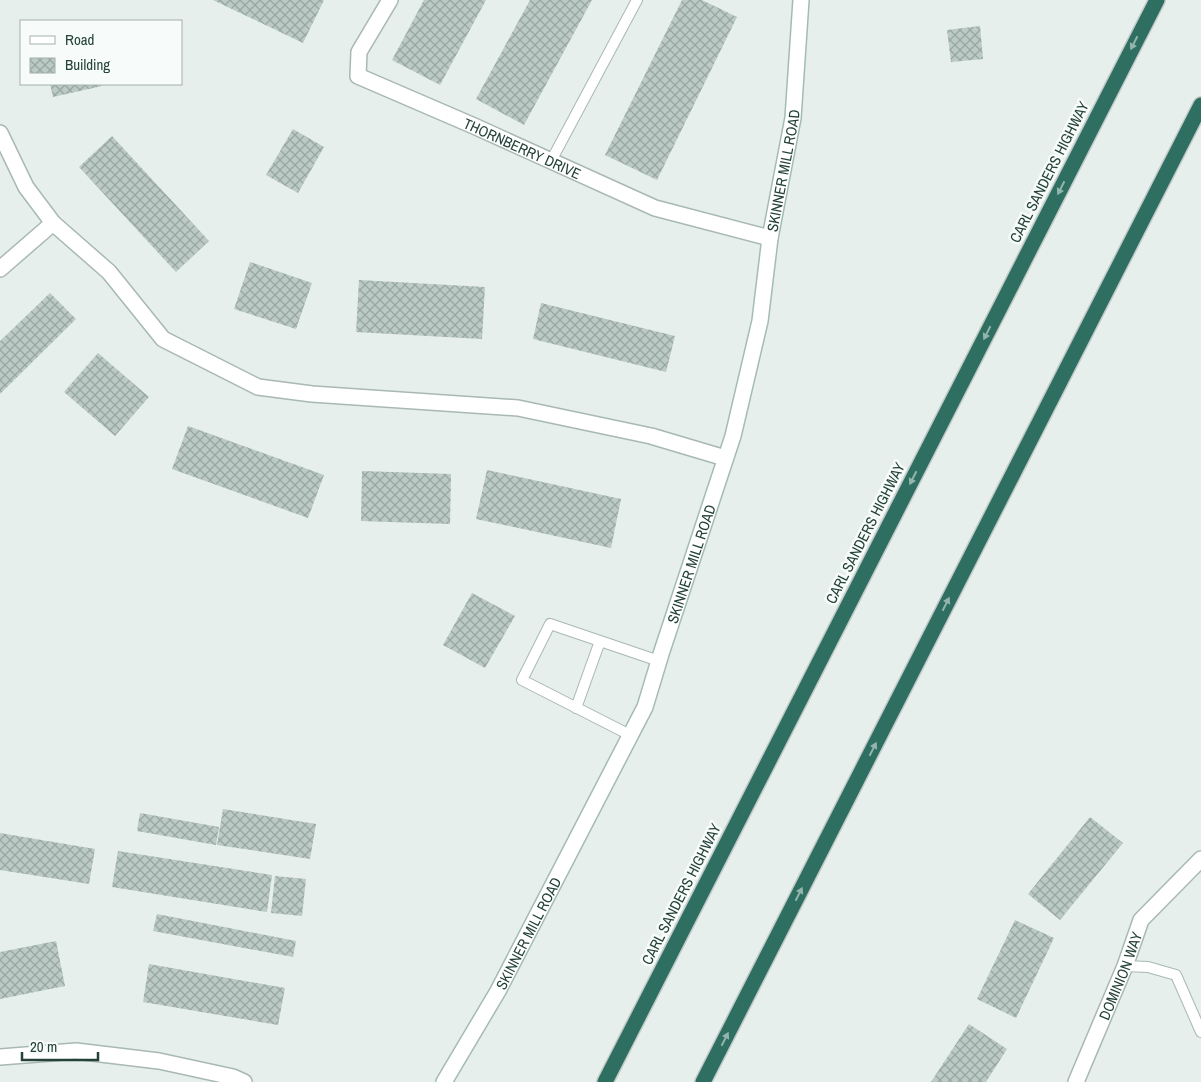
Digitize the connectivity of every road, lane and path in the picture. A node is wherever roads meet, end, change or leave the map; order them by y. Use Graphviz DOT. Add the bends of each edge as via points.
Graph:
graph roads {
  1 [pos="390,0"];
  2 [pos="637,0"];
  3 [pos="801,0"];
  4 [pos="1157,0"];
  5 [pos="1201,105"];
  6 [pos="0,133"];
  7 [pos="551,161"];
  8 [pos="53,223"];
  9 [pos="770,238"];
  10 [pos="0,269"];
  11 [pos="725,458"];
  12 [pos="600,641"];
  13 [pos="659,661"];
  14 [pos="576,708"];
  15 [pos="630,735"];
  16 [pos="1201,859"];
  17 [pos="1125,966"];
  18 [pos="1201,1032"];
  19 [pos="0,1057"];
  20 [pos="244,1082"];
  21 [pos="444,1082"];
  22 [pos="605,1082"];
  23 [pos="703,1082"];
  24 [pos="1076,1082"];
  1 -- 7 [label="street, THORNBERRY DRIVE" via="360,52 358,76"];
  2 -- 7 [label="lane"];
  3 -- 9 [label="street, SKINNER MILL ROAD" via="793,118"];
  4 -- 22 [label="highway, CARL SANDERS HIGHWAY, one-way"];
  23 -- 5 [label="highway, one-way"];
  6 -- 8 [label="street" via="26,187"];
  7 -- 9 [label="street, THORNBERRY DRIVE" via="654,208"];
  8 -- 10 [label="street"];
  8 -- 11 [label="street" via="109,272 163,339 258,387 312,394 518,408 651,436"];
  9 -- 11 [label="street, SKINNER MILL ROAD" via="760,321"];
  11 -- 13 [label="street, SKINNER MILL ROAD"];
  12 -- 13 [label="lane"];
  12 -- 14 [label="lane"];
  12 -- 14 [label="lane" via="550,624 522,680"];
  13 -- 15 [label="street, SKINNER MILL ROAD" via="645,707"];
  14 -- 15 [label="lane"];
  15 -- 21 [label="street, SKINNER MILL ROAD" via="498,991"];
  16 -- 17 [label="street, DOMINION WAY" via="1141,920"];
  17 -- 18 [label="lane" via="1148,967 1176,975"];
  17 -- 24 [label="street, DOMINION WAY"];
  19 -- 20 [label="street" via="76,1051 159,1060"];
}
